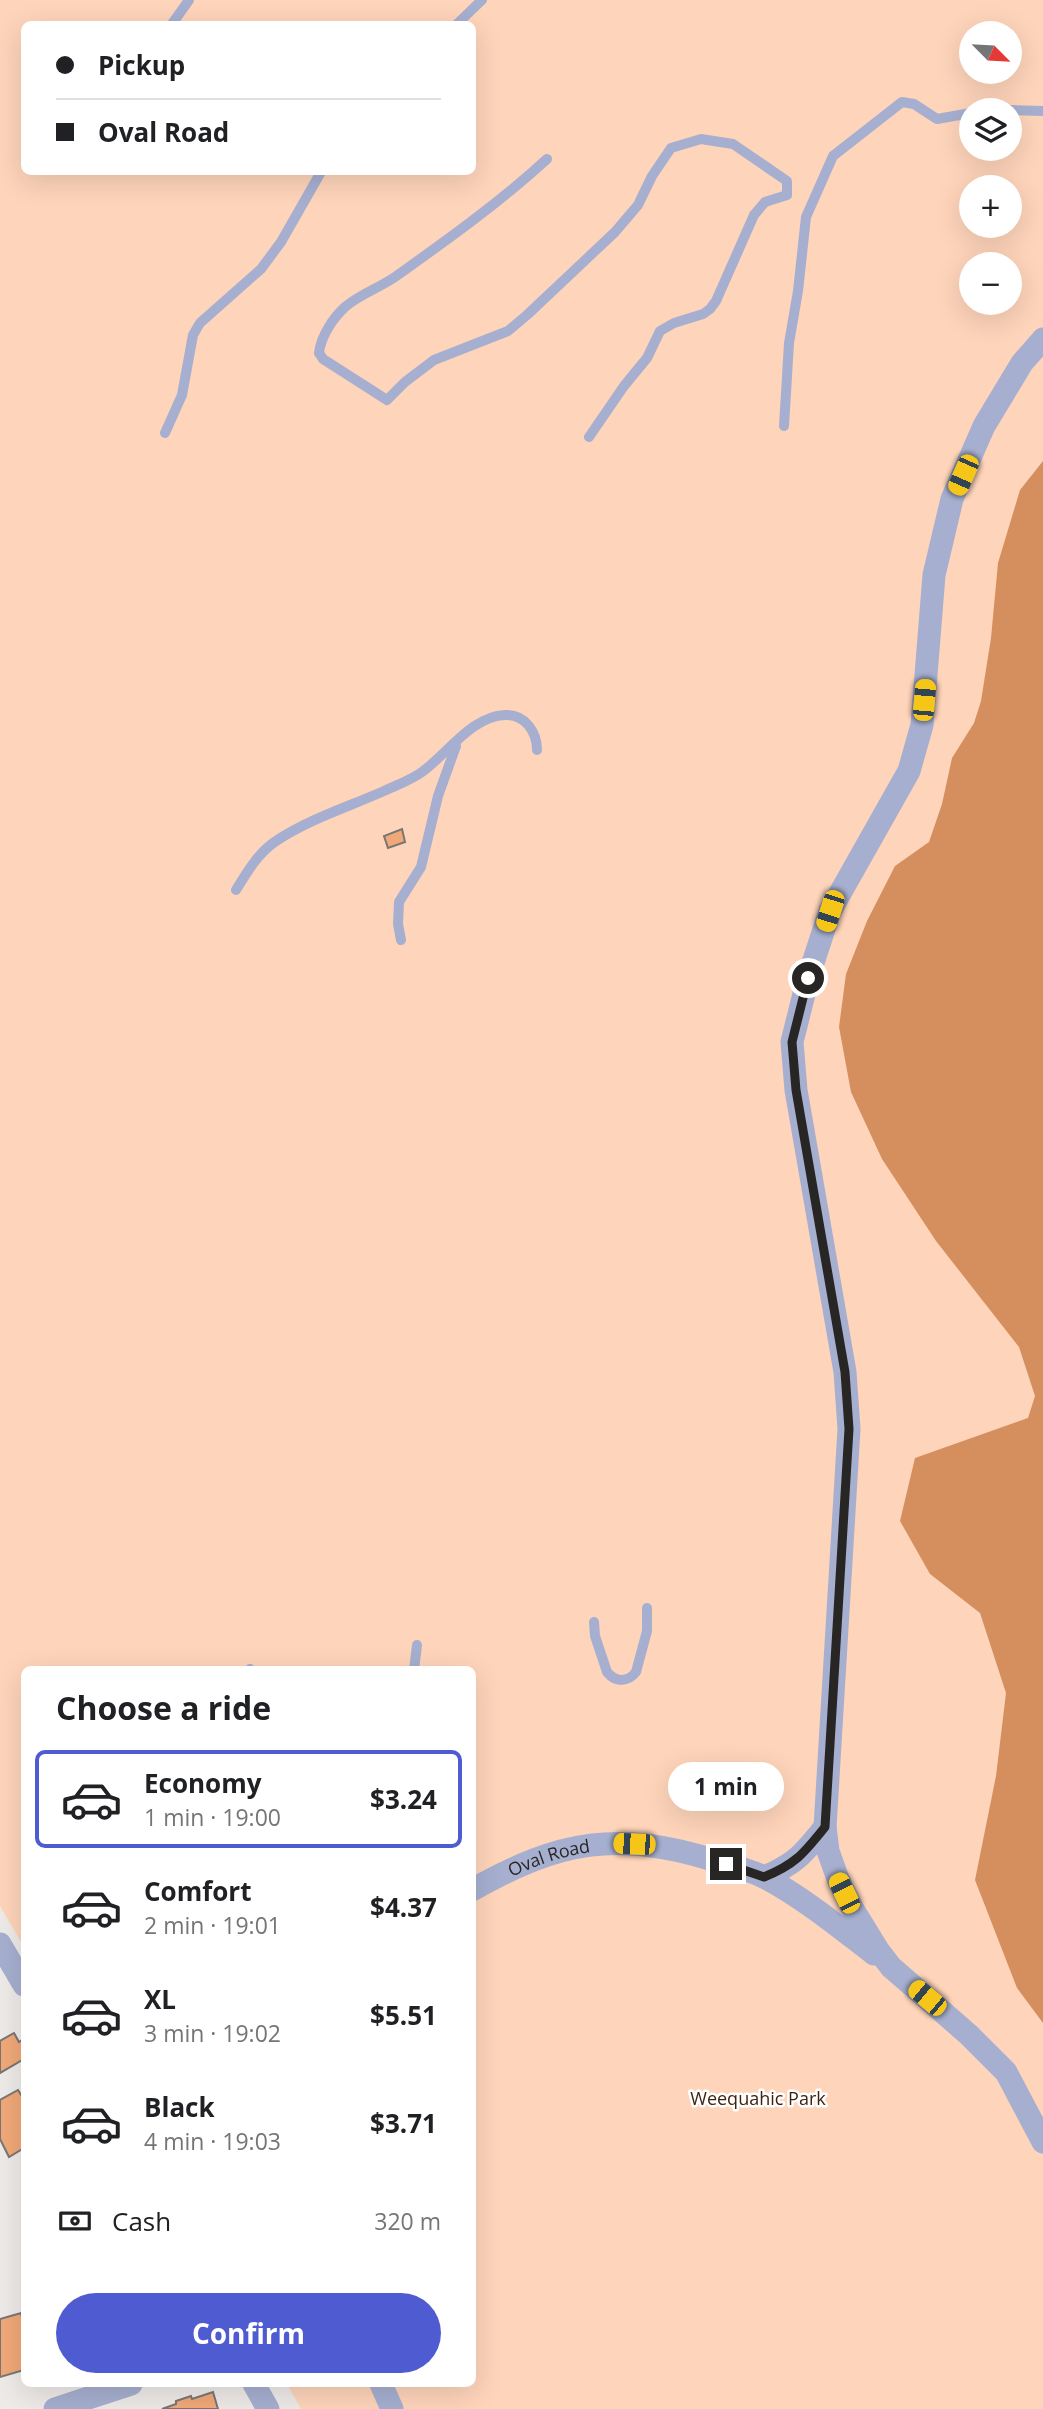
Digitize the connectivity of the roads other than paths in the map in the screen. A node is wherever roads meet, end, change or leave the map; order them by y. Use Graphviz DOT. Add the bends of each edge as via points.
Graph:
graph roads {
  1 [pos="189,0"];
  2 [pos="482,0"];
  3 [pos="174,21"];
  4 [pos="460,21"];
  5 [pos="1022,110"];
  6 [pos="1043,111"];
  7 [pos="959,115"];
  8 [pos="547,159"];
  9 [pos="319,175"];
  10 [pos="1043,339"];
  11 [pos="784,426"];
  12 [pos="165,433"];
  13 [pos="589,437"];
  14 [pos="459,741"];
  15 [pos="537,750"];
  16 [pos="236,890"];
  17 [pos="401,940"];
  18 [pos="647,1608"];
  19 [pos="594,1622"];
  20 [pos="417,1645"];
  21 [pos="414,1666"];
  22 [pos="825,1827"];
  23 [pos="764,1877"];
  24 [pos="476,1888"];
  25 [pos="0,1944"];
  26 [pos="891,1967"];
  27 [pos="21,1980"];
  28 [pos="1043,2142"];
  29 [pos="122,2387"];
  30 [pos="256,2387"];
  31 [pos="382,2387"];
  32 [pos="55,2409"];
  33 [pos="268,2409"];
  34 [pos="393,2409"];
  1 -- 3 [label="lane"];
  2 -- 4 [label="lane"];
  5 -- 6 [label="lane"];
  7 -- 11 [label="lane" via="937,119 902,102 833,156 806,217 789,343"];
  8 -- 13 [label="lane" via="460,231 345,308 325,334 319,353 387,400 434,360 508,331 527,315 615,232 638,205 671,148 701,139 733,144 787,181 788,195 765,202 754,215 716,301 710,309 660,331 647,358"];
  9 -- 12 [label="lane" via="261,269 200,323 193,335 182,395"];
  10 -- 22 [label="street" via="1022,363 984,426 952,499 934,575 922,724 909,771 830,911 792,1042 796,1090 845,1372 849,1429"];
  14 -- 15 [label="lane" via="481,723 513,715 535,734"];
  14 -- 16 [label="lane" via="414,777 302,825 276,841"];
  14 -- 17 [label="lane" via="442,783 421,867 399,902"];
  18 -- 19 [label="lane" via="647,1631 636,1672 625,1681 607,1672"];
  20 -- 21 [label="lane"];
  22 -- 23 [label="street" via="798,1859"];
  22 -- 26 [label="street" via="838,1879"];
  23 -- 24 [label="street, Oval Road" via="687,1851 618,1843 576,1846 541,1856"];
  23 -- 26 [label="street, Oval Road"];
  25 -- 27 [label="street"];
  26 -- 28 [label="street" via="1006,2072"];
  29 -- 32 [label="street"];
  30 -- 33 [label="street"];
  31 -- 34 [label="street"];
}
